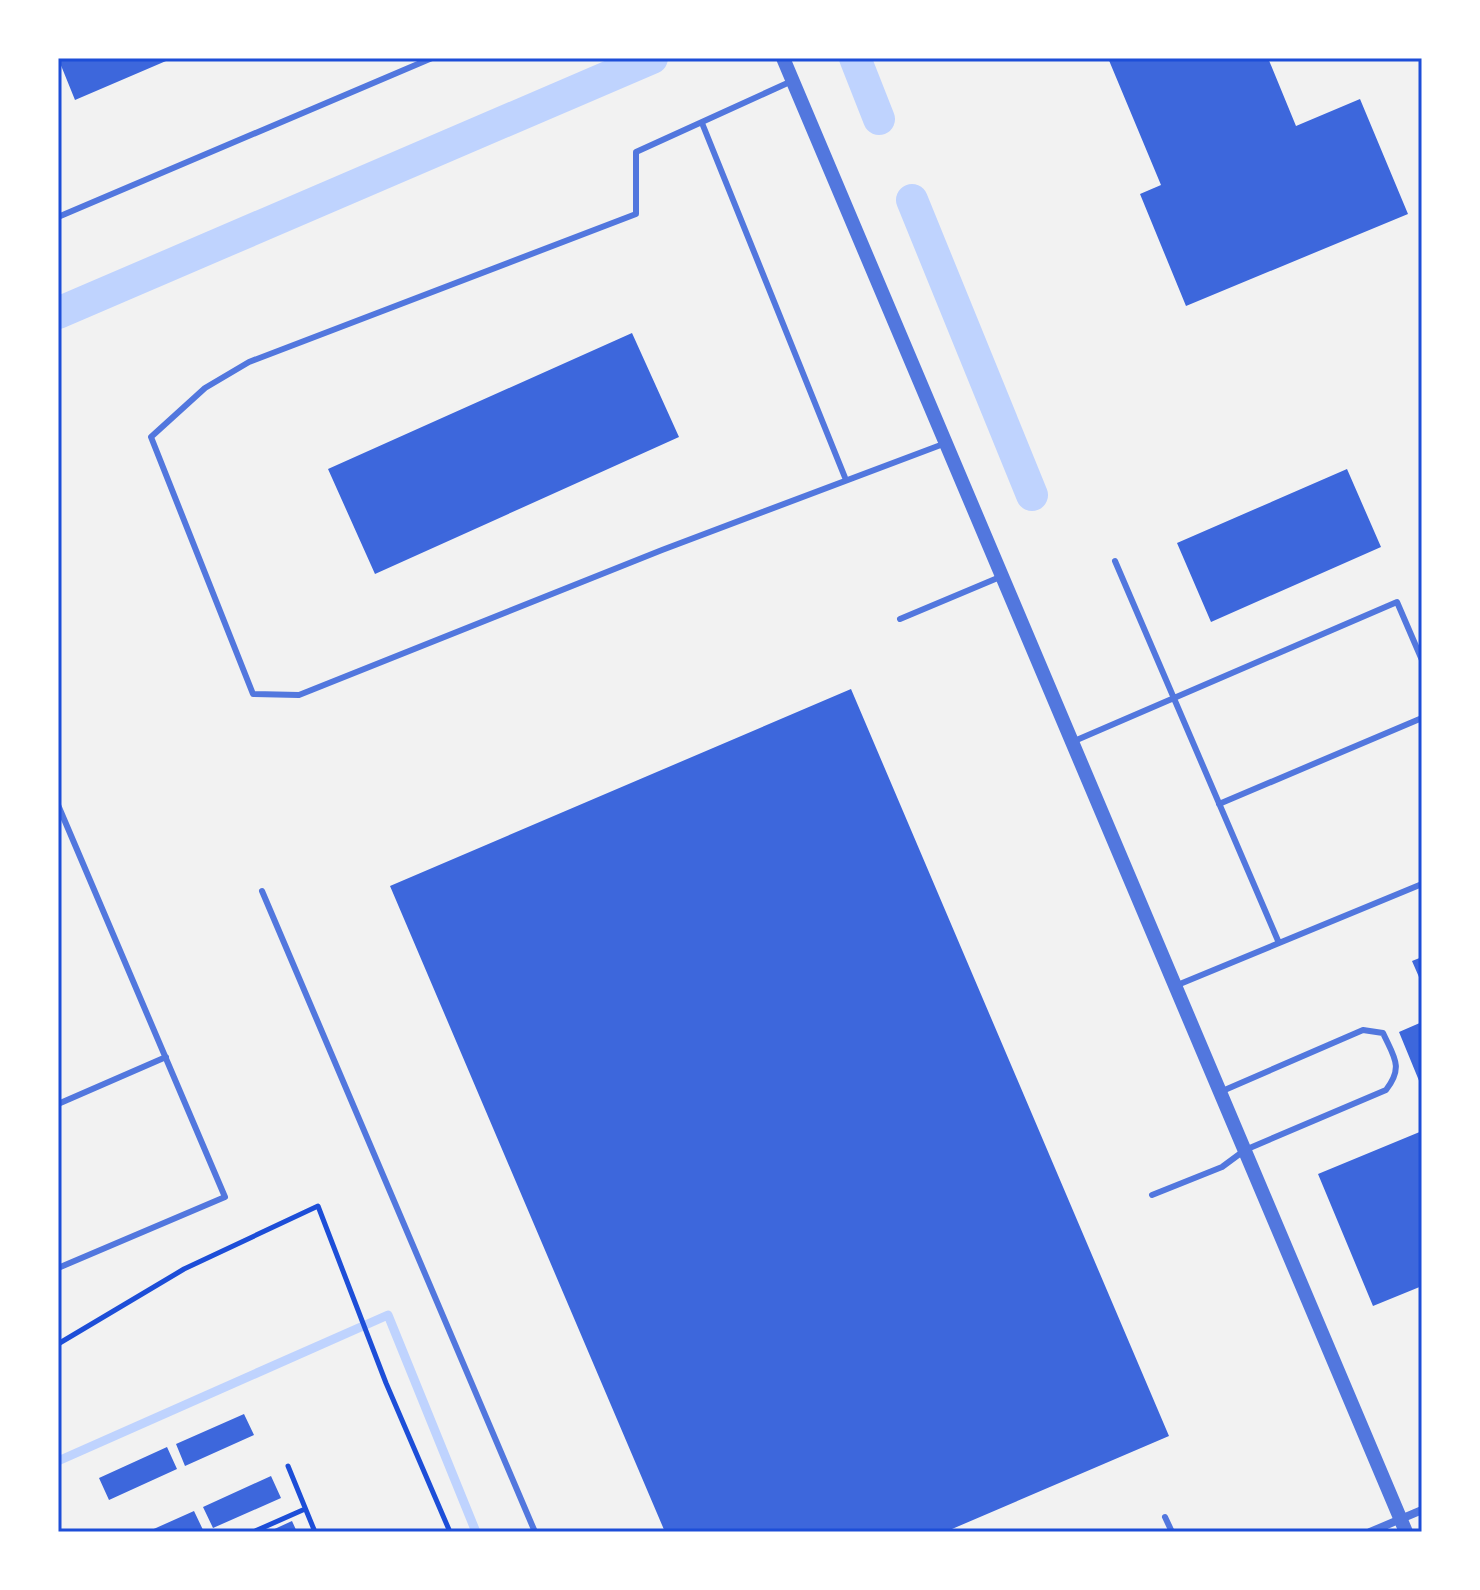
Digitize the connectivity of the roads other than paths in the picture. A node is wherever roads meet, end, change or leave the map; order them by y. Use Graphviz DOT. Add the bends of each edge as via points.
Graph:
graph roads {
  1 [pos="432,58"];
  2 [pos="783,58"];
  3 [pos="792,81"];
  4 [pos="702,123"];
  5 [pos="58,217"];
  6 [pos="946,443"];
  7 [pos="846,480"];
  8 [pos="1115,561"];
  9 [pos="1002,576"];
  10 [pos="900,619"];
  11 [pos="1422,660"];
  12 [pos="1174,699"];
  13 [pos="1422,718"];
  14 [pos="1072,742"];
  15 [pos="1219,804"];
  16 [pos="58,805"];
  17 [pos="1422,884"];
  18 [pos="262,891"];
  19 [pos="1279,943"];
  20 [pos="1175,986"];
  21 [pos="166,1057"];
  22 [pos="1220,1092"];
  23 [pos="58,1104"];
  24 [pos="1245,1150"];
  25 [pos="1152,1195"];
  26 [pos="58,1268"];
  27 [pos="1422,1510"];
  28 [pos="1165,1517"];
  29 [pos="1403,1525"];
  30 [pos="535,1532"];
  31 [pos="1172,1532"];
  32 [pos="1370,1532"];
  1 -- 5 [label="lane"];
  2 -- 3 [label="street"];
  3 -- 4 [label="lane"];
  3 -- 6 [label="street"];
  4 -- 7 [label="lane"];
  4 -- 7 [label="lane" via="636,152 636,214 249,362 205,388 151,437 253,694 299,695"];
  6 -- 7 [label="lane"];
  6 -- 9 [label="street"];
  8 -- 12 [label="lane"];
  9 -- 10 [label="lane"];
  9 -- 14 [label="street"];
  11 -- 12 [label="lane" via="1397,602"];
  12 -- 14 [label="lane"];
  12 -- 15 [label="lane"];
  13 -- 15 [label="lane"];
  14 -- 20 [label="street"];
  15 -- 19 [label="lane"];
  16 -- 21 [label="lane"];
  17 -- 19 [label="lane"];
  18 -- 30 [label="lane"];
  19 -- 20 [label="lane"];
  20 -- 22 [label="street"];
  21 -- 23 [label="lane"];
  21 -- 26 [label="lane" via="225,1197"];
  22 -- 24 [label="street"];
  22 -- 24 [label="lane" via="1363,1030 1383,1033 1397,1064 1396,1077 1386,1090"];
  24 -- 25 [label="lane" via="1222,1167"];
  24 -- 29 [label="street"];
  27 -- 29 [label="street"];
  28 -- 31 [label="lane"];
  29 -- 32 [label="street"];
}
